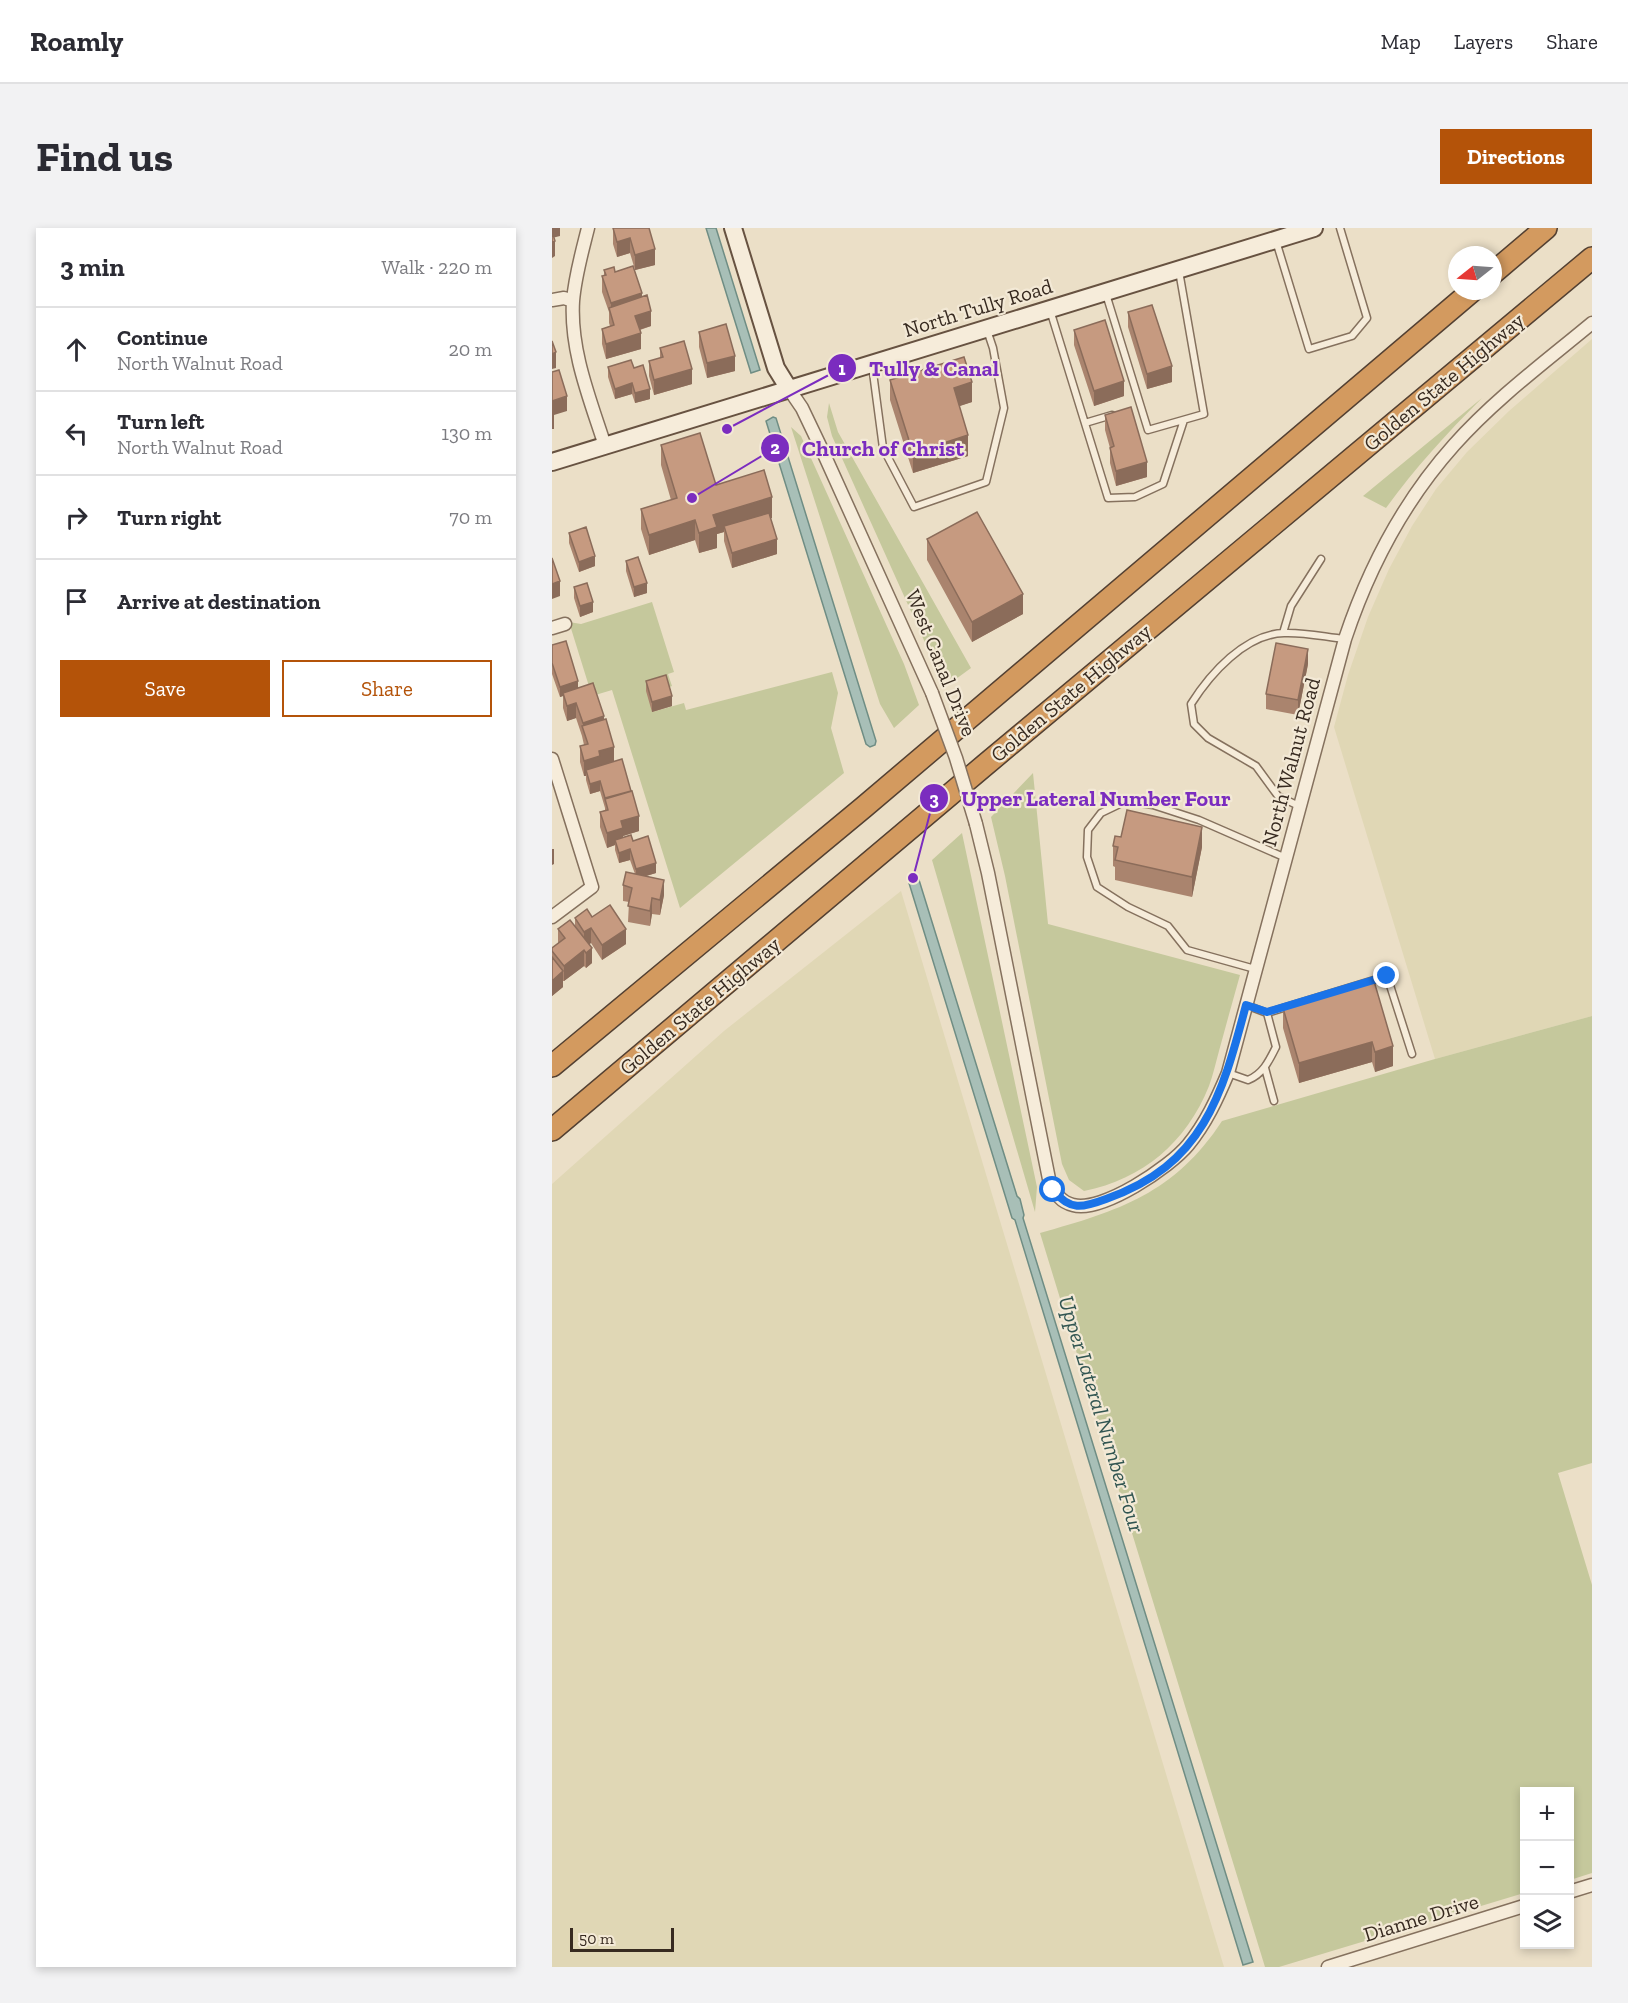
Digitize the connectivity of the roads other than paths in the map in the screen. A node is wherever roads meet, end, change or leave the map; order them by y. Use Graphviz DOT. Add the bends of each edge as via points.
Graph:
graph roads {
  1 [pos="588,228"];
  2 [pos="733,228"];
  3 [pos="1314,228"];
  4 [pos="1340,228"];
  5 [pos="1546,228"];
  6 [pos="1275,240"];
  7 [pos="1592,258"];
  8 [pos="1502,265"];
  9 [pos="1179,271"];
  10 [pos="1105,293"];
  11 [pos="552,300"];
  12 [pos="1461,300"];
  13 [pos="573,301"];
  14 [pos="1050,309"];
  15 [pos="1592,323"];
  16 [pos="987,330"];
  17 [pos="872,365"];
  18 [pos="789,389"];
  19 [pos="1141,406"];
  20 [pos="1130,410"];
  21 [pos="1119,413"];
  22 [pos="1184,420"];
  23 [pos="1085,423"];
  24 [pos="605,446"];
  25 [pos="552,462"];
  26 [pos="1321,559"];
  27 [pos="566,624"];
  28 [pos="552,628"];
  29 [pos="1283,633"];
  30 [pos="1345,639"];
  31 [pos="552,759"];
  32 [pos="1300,807"];
  33 [pos="1286,858"];
  34 [pos="552,917"];
  35 [pos="1256,969"];
  36 [pos="1246,1005"];
  37 [pos="1267,1012"];
  38 [pos="1412,1054"];
  39 [pos="552,1066"];
  40 [pos="1265,1068"];
  41 [pos="1228,1073"];
  42 [pos="1274,1101"];
  43 [pos="552,1130"];
  44 [pos="1066,1202"];
  45 [pos="1592,1885"];
  46 [pos="1574,1890"];
  47 [pos="1520,1907"];
  48 [pos="1328,1967"];
  1 -- 13 [label="street"];
  2 -- 18 [label="street, West Canal Drive" via="776,368"];
  3 -- 6 [label="street, North Tully Road"];
  4 -- 6 [label="lane" via="1367,318 1352,336 1309,349"];
  5 -- 8 [label="highway"];
  6 -- 9 [label="street, North Tully Road"];
  7 -- 43 [label="highway, Golden State Highway"];
  9 -- 10 [label="street, North Tully Road"];
  9 -- 22 [label="lane" via="1204,414"];
  10 -- 14 [label="street, North Tully Road"];
  10 -- 19 [label="lane"];
  11 -- 13 [label="street"];
  12 -- 39 [label="highway"];
  13 -- 24 [label="street" via="577,351"];
  14 -- 16 [label="street, North Tully Road"];
  14 -- 23 [label="lane"];
  15 -- 30 [label="street, North Walnut Road" via="1500,400 1438,464 1403,511 1384,545 1362,589"];
  16 -- 17 [label="street, North Tully Road"];
  16 -- 17 [label="lane" via="1004,408 986,482 914,507 883,448"];
  17 -- 18 [label="street, North Tully Road"];
  18 -- 24 [label="street, North Tully Road"];
  18 -- 44 [label="street, West Canal Drive, bridge" via="823,452 932,693 956,758 988,873 1049,1179 1053,1190"];
  19 -- 20 [label="lane"];
  19 -- 22 [label="lane" via="1148,430"];
  21 -- 23 [label="lane"];
  22 -- 23 [label="lane" via="1163,484 1135,497 1108,498"];
  24 -- 25 [label="street, North Tully Road"];
  26 -- 29 [label="lane" via="1291,606"];
  27 -- 28 [label="street"];
  29 -- 30 [label="lane"];
  29 -- 32 [label="lane" via="1260,637 1242,648 1203,686 1191,705 1194,724 1208,738 1256,766 1278,796"];
  30 -- 32 [label="street, North Walnut Road"];
  31 -- 34 [label="street" via="592,887"];
  32 -- 33 [label="street, North Walnut Road"];
  33 -- 35 [label="street, North Walnut Road"];
  33 -- 35 [label="lane" via="1199,820 1126,801 1101,813 1088,830 1087,857 1097,887 1167,926 1187,950"];
  35 -- 36 [label="street, North Walnut Road"];
  36 -- 37 [label="lane"];
  36 -- 41 [label="street, North Walnut Road"];
  37 -- 38 [label="lane" via="1387,976"];
  37 -- 40 [label="lane" via="1276,1047"];
  40 -- 41 [label="lane" via="1248,1080"];
  40 -- 42 [label="lane"];
  41 -- 44 [label="street, North Walnut Road" via="1202,1128 1170,1164 1115,1196 1083,1206"];
  45 -- 46 [label="street"];
  47 -- 48 [label="street, Dianne Drive"];
}
